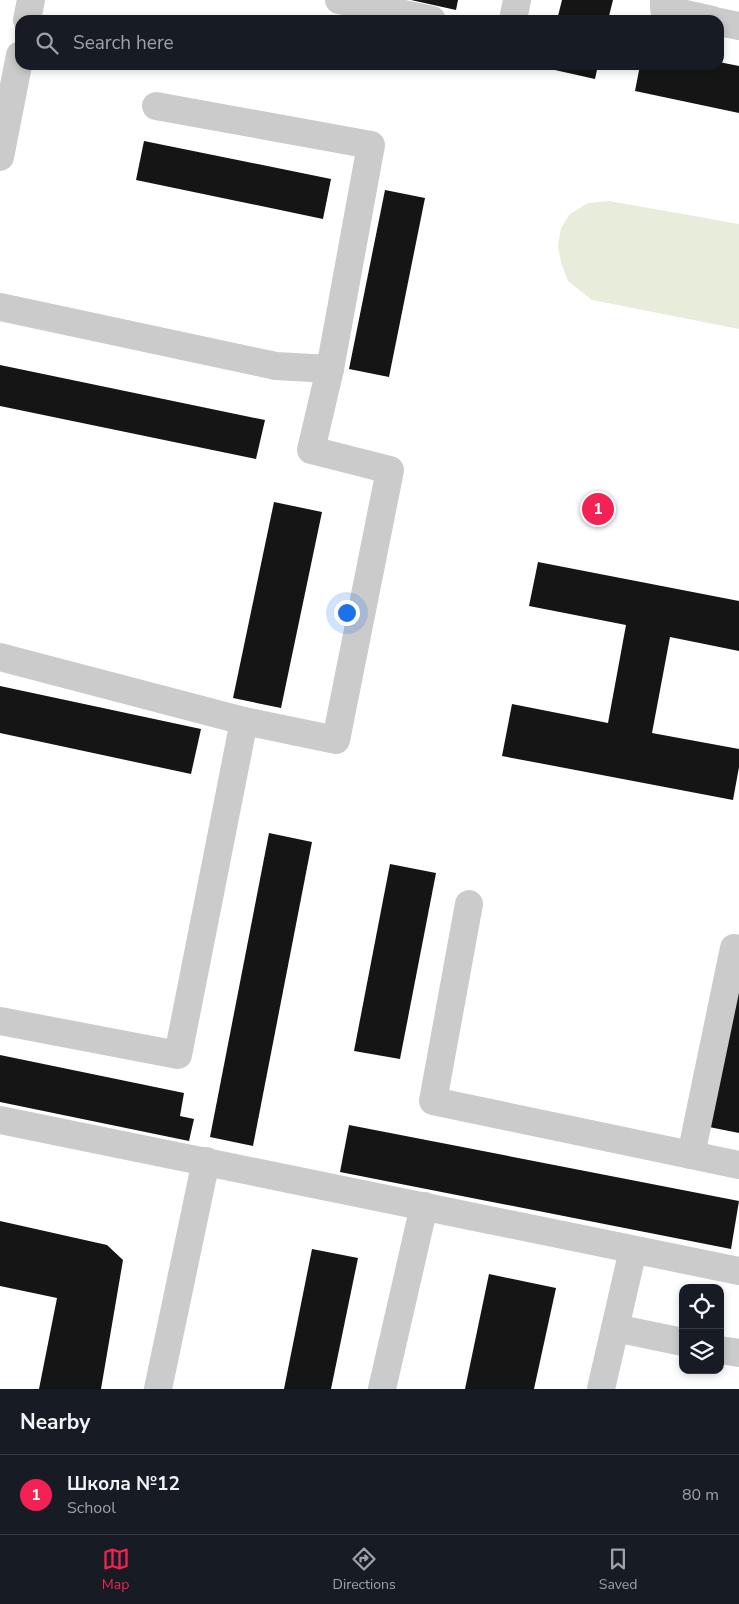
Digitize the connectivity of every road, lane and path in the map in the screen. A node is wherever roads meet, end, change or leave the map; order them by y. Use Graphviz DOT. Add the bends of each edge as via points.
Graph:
graph roads {
  1 [pos="31,0"];
  2 [pos="339,0"];
  3 [pos="517,0"];
  4 [pos="664,0"];
  5 [pos="28,15"];
  6 [pos="409,15"];
  7 [pos="514,15"];
  8 [pos="690,15"];
  9 [pos="724,23"];
  10 [pos="739,26"];
  11 [pos="17,70"];
  12 [pos="156,106"];
  13 [pos="0,157"];
  14 [pos="0,307"];
  15 [pos="330,369"];
  16 [pos="0,657"];
  17 [pos="244,721"];
  18 [pos="470,904"];
  19 [pos="734,948"];
  20 [pos="0,1021"];
  21 [pos="0,1120"];
  22 [pos="691,1155"];
  23 [pos="206,1161"];
  24 [pos="739,1165"];
  25 [pos="424,1206"];
  26 [pos="634,1250"];
  27 [pos="739,1271"];
  28 [pos="615,1328"];
  29 [pos="679,1341"];
  30 [pos="724,1351"];
  31 [pos="739,1353"];
  32 [pos="158,1389"];
  33 [pos="382,1389"];
  34 [pos="601,1389"];
  1 -- 5 [label="street"];
  2 -- 6 [label="street"];
  3 -- 7 [label="street"];
  4 -- 8 [label="street" via="664,9"];
  9 -- 10 [label="street"];
  11 -- 13 [label="street"];
  12 -- 15 [label="street" via="370,145"];
  14 -- 15 [label="street" via="276,366"];
  15 -- 17 [label="street" via="311,450 390,470 336,740"];
  16 -- 17 [label="street"];
  17 -- 20 [label="street" via="178,1056"];
  18 -- 22 [label="street" via="433,1101"];
  19 -- 22 [label="street"];
  21 -- 23 [label="street"];
  22 -- 24 [label="street"];
  23 -- 25 [label="street"];
  23 -- 32 [label="street"];
  25 -- 26 [label="street"];
  25 -- 33 [label="street"];
  26 -- 27 [label="street"];
  26 -- 28 [label="street"];
  28 -- 29 [label="street"];
  28 -- 34 [label="street"];
  30 -- 31 [label="street"];
}
